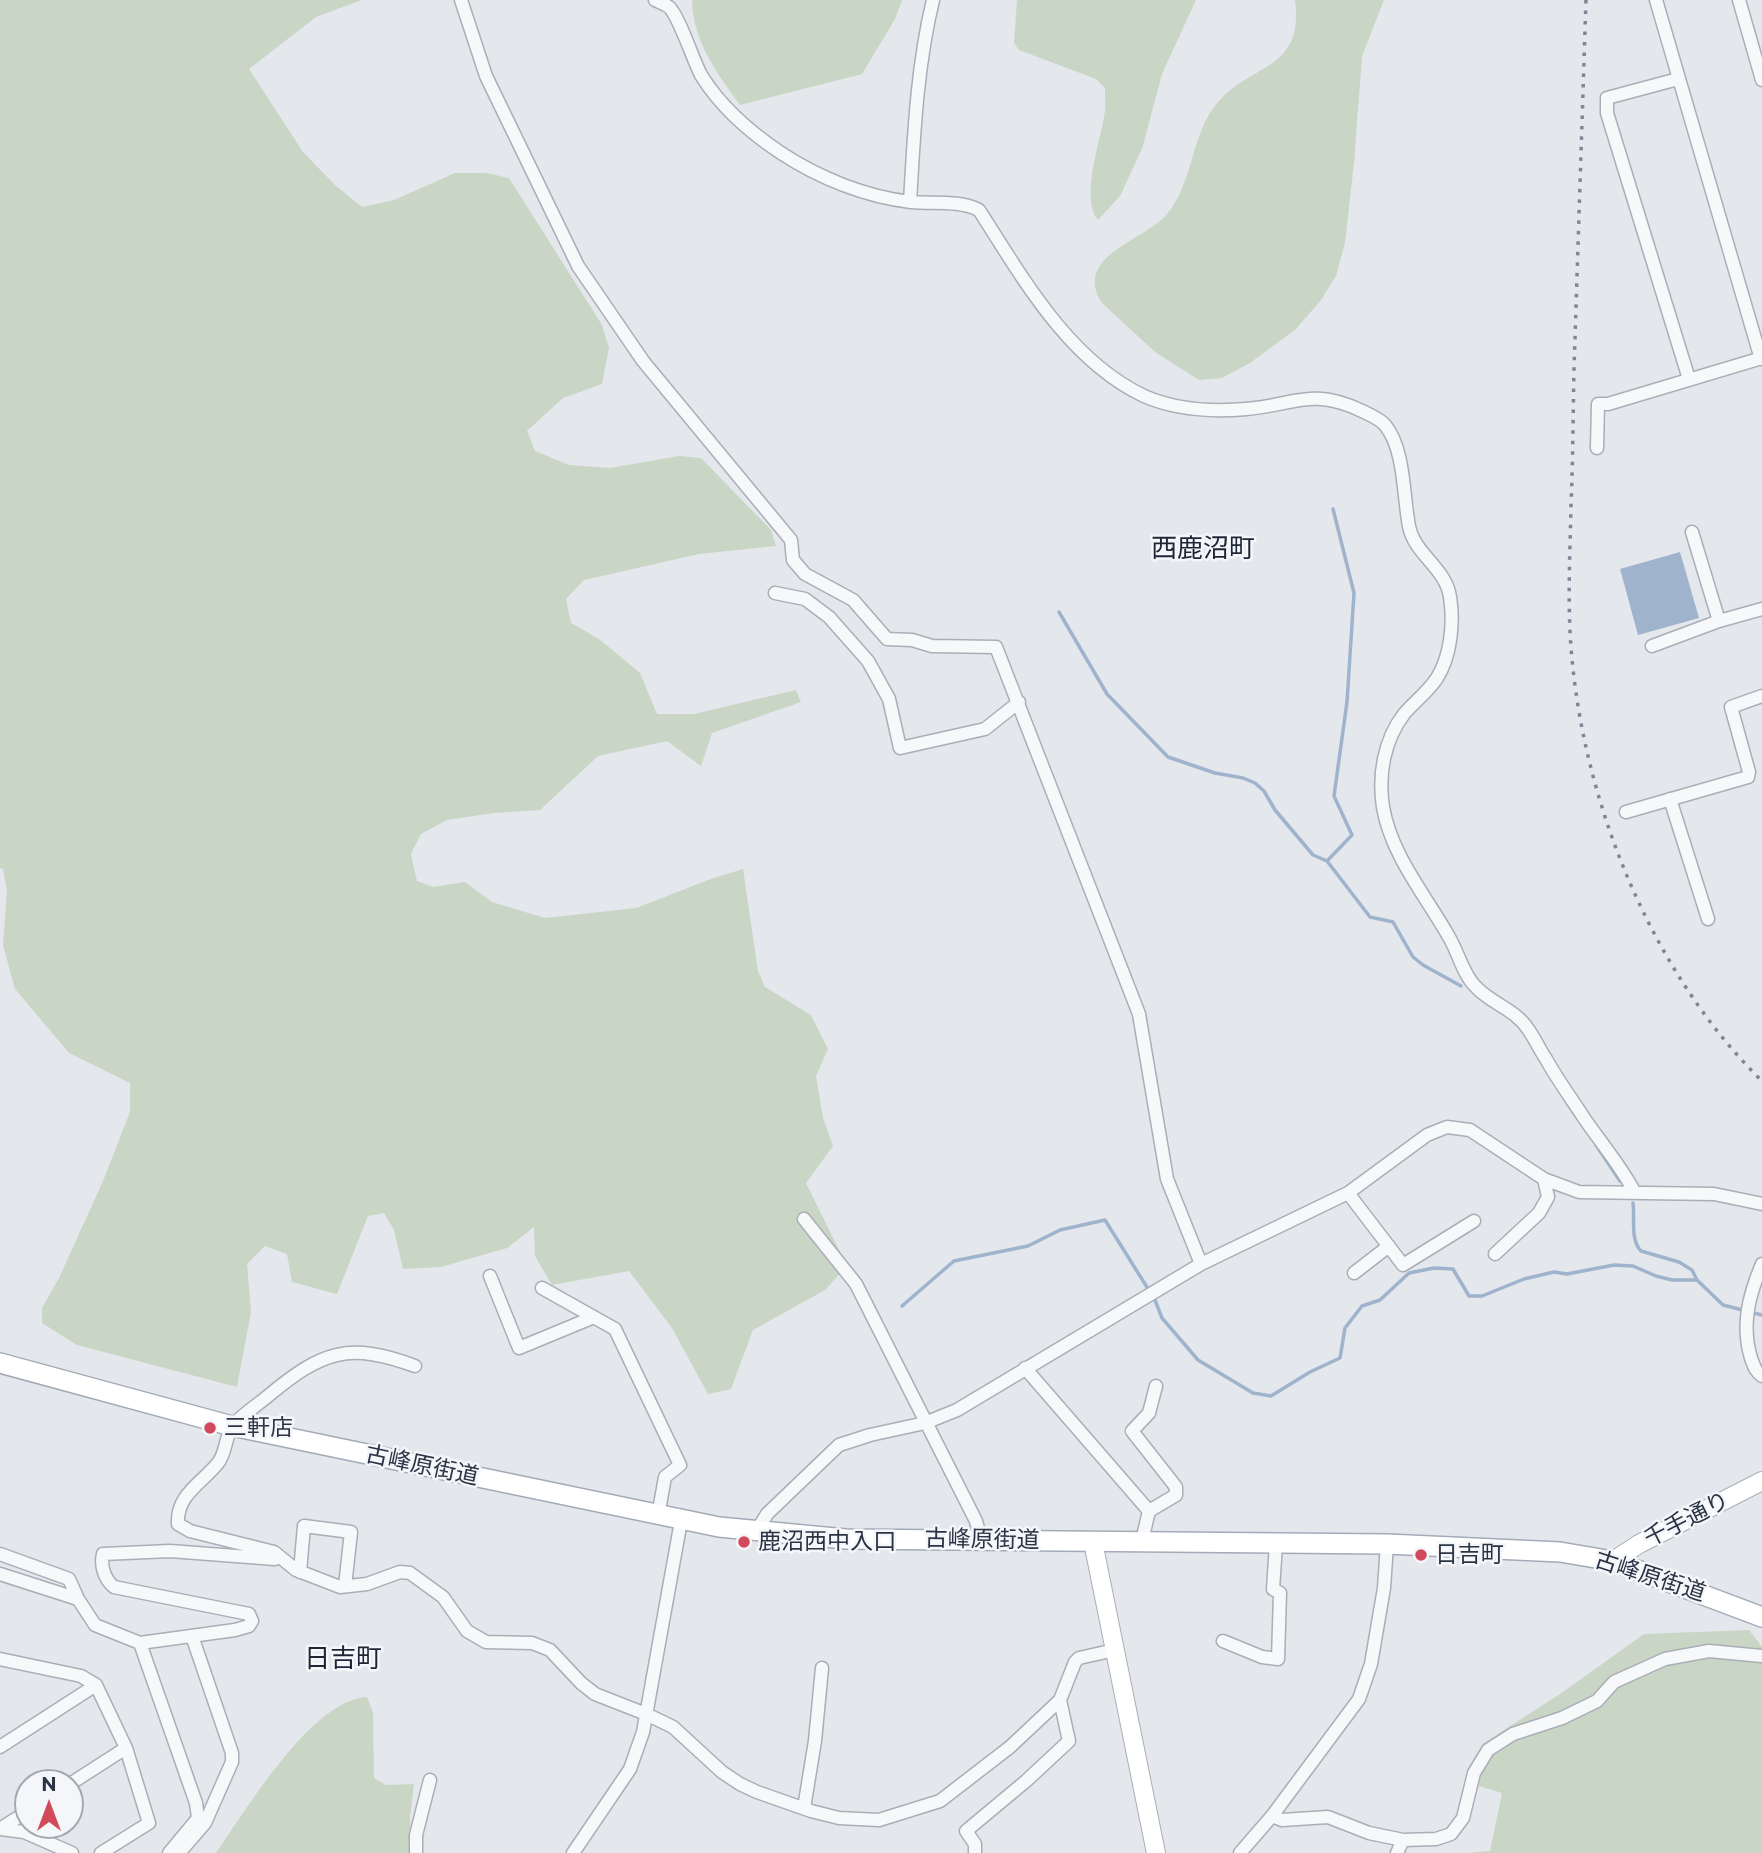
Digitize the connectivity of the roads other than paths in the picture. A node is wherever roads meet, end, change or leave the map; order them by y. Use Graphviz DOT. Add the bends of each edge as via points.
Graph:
graph roads {
  1 [pos="461,0"];
  2 [pos="654,0"];
  3 [pos="933,0"];
  4 [pos="1656,0"];
  5 [pos="1739,0"];
  6 [pos="1758,54"];
  7 [pos="1678,79"];
  8 [pos="1762,80"];
  9 [pos="910,202"];
  10 [pos="1761,358"];
  11 [pos="1689,379"];
  12 [pos="1597,448"];
  13 [pos="1692,532"];
  14 [pos="775,593"];
  15 [pos="1762,608"];
  16 [pos="1719,621"];
  17 [pos="1652,646"];
  18 [pos="1762,696"];
  19 [pos="1019,702"];
  20 [pos="1670,799"];
  21 [pos="1626,812"];
  22 [pos="1709,919"];
  23 [pos="1544,1179"];
  24 [pos="1348,1193"];
  25 [pos="1635,1193"];
  26 [pos="1762,1204"];
  27 [pos="804,1219"];
  28 [pos="1474,1221"];
  29 [pos="1389,1246"];
  30 [pos="1495,1254"];
  31 [pos="1201,1264"];
  32 [pos="1762,1264"];
  33 [pos="1354,1273"];
  34 [pos="489,1276"];
  35 [pos="542,1288"];
  36 [pos="593,1317"];
  37 [pos="0,1363"];
  38 [pos="415,1366"];
  39 [pos="1025,1368"];
  40 [pos="1762,1377"];
  41 [pos="1156,1386"];
  42 [pos="925,1423"];
  43 [pos="232,1426"];
  44 [pos="1762,1481"];
  45 [pos="1149,1511"];
  46 [pos="658,1516"];
  47 [pos="681,1521"];
  48 [pos="756,1532"];
  49 [pos="981,1540"];
  50 [pos="1093,1542"];
  51 [pos="1144,1543"];
  52 [pos="1276,1544"];
  53 [pos="1387,1544"];
  54 [pos="0,1554"];
  55 [pos="282,1559"];
  56 [pos="1613,1561"];
  57 [pos="300,1572"];
  58 [pos="0,1574"];
  59 [pos="345,1586"];
  60 [pos="78,1599"];
  61 [pos="1762,1617"];
  62 [pos="192,1636"];
  63 [pos="1223,1641"];
  64 [pos="140,1643"];
  65 [pos="1115,1650"];
  66 [pos="1762,1656"];
  67 [pos="0,1660"];
  68 [pos="822,1668"];
  69 [pos="96,1685"];
  70 [pos="1060,1700"];
  71 [pos="646,1714"];
  72 [pos="0,1747"];
  73 [pos="126,1748"];
  74 [pos="84,1775"];
  75 [pos="430,1780"];
  76 [pos="804,1808"];
  77 [pos="1272,1816"];
  78 [pos="0,1829"];
  79 [pos="1403,1840"];
  80 [pos="72,1853"];
  81 [pos="100,1853"];
  82 [pos="169,1853"];
  83 [pos="179,1853"];
  84 [pos="416,1853"];
  85 [pos="573,1853"];
  86 [pos="975,1853"];
  87 [pos="1156,1853"];
  88 [pos="1240,1853"];
  89 [pos="1397,1853"];
  1 -- 19 [label="street" via="486,76 578,266 643,361 791,540 793,560 806,574 853,600 887,639 932,646 996,647"];
  2 -- 9 [label="street" via="671,8 701,74 752,131 829,179"];
  3 -- 9 [label="street" via="917,96"];
  4 -- 7 [label="street"];
  5 -- 6 [label="street"];
  6 -- 8 [label="street"];
  7 -- 10 [label="street"];
  7 -- 11 [label="street" via="1607,98 1607,113"];
  9 -- 25 [label="street" via="968,205 979,210 1050,317 1099,367 1142,395 1178,408 1206,410 1321,398 1358,409 1388,428 1395,443 1412,542 1446,582 1451,631 1437,678 1402,716 1389,740 1382,762 1383,808 1412,878 1450,938 1472,984 1514,1011 1528,1028"];
  10 -- 11 [label="street"];
  11 -- 12 [label="street" via="1598,404"];
  13 -- 16 [label="street"];
  14 -- 19 [label="street" via="806,599 829,617 868,662 889,699 900,748 985,729"];
  15 -- 16 [label="street"];
  16 -- 17 [label="street"];
  18 -- 20 [label="street" via="1731,707 1748,777"];
  19 -- 31 [label="street" via="1139,1014 1167,1179"];
  20 -- 21 [label="street"];
  20 -- 22 [label="street"];
  23 -- 24 [label="street" via="1470,1130 1447,1127 1427,1135"];
  23 -- 25 [label="street" via="1579,1192"];
  23 -- 30 [label="street" via="1548,1197 1539,1213"];
  24 -- 29 [label="street"];
  24 -- 31 [label="street"];
  25 -- 26 [label="street" via="1714,1194"];
  27 -- 42 [label="street" via="856,1283"];
  28 -- 29 [label="street" via="1403,1265"];
  29 -- 33 [label="street"];
  31 -- 39 [label="street"];
  32 -- 40 [label="street" via="1746,1318 1746,1341 1755,1371"];
  34 -- 36 [label="street" via="519,1348"];
  35 -- 36 [label="street"];
  36 -- 46 [label="street" via="615,1329 680,1465 665,1478"];
  37 -- 43 [label="main road, 古峰原街道"];
  38 -- 43 [label="street" via="387,1355 329,1355 280,1386"];
  39 -- 42 [label="street" via="957,1410"];
  39 -- 45 [label="street"];
  41 -- 45 [label="street" via="1149,1413 1132,1431 1176,1487 1176,1495"];
  42 -- 48 [label="street" via="839,1445 767,1514"];
  42 -- 49 [label="street" via="976,1521"];
  43 -- 46 [label="main road, 古峰原街道"];
  43 -- 55 [label="street" via="218,1463 184,1496 178,1524 274,1552"];
  44 -- 56 [label="street, 千手通り"];
  45 -- 51 [label="street"];
  46 -- 47 [label="main road, 古峰原街道"];
  47 -- 48 [label="main road, 古峰原街道"];
  47 -- 71 [label="street"];
  48 -- 49 [label="main road, 古峰原街道" via="846,1539"];
  49 -- 50 [label="main road, 古峰原街道"];
  50 -- 51 [label="main road, 古峰原街道"];
  50 -- 65 [label="street"];
  51 -- 52 [label="main road, 古峰原街道"];
  52 -- 53 [label="main road, 古峰原街道"];
  52 -- 63 [label="street" via="1273,1589 1280,1593 1278,1659"];
  53 -- 56 [label="main road, 古峰原街道" via="1551,1551"];
  53 -- 77 [label="street" via="1371,1664 1359,1699"];
  54 -- 60 [label="street" via="69,1579"];
  55 -- 57 [label="street"];
  55 -- 62 [label="street" via="170,1552 103,1554 107,1581 114,1587 249,1614 252,1620 249,1626 235,1630"];
  56 -- 61 [label="main road, 古峰原街道"];
  57 -- 59 [label="street"];
  57 -- 59 [label="street" via="304,1526 351,1532"];
  58 -- 60 [label="street"];
  59 -- 71 [label="street" via="410,1573 443,1597 476,1637 486,1642 532,1643 550,1650 595,1694"];
  60 -- 64 [label="street" via="94,1625"];
  62 -- 64 [label="street"];
  62 -- 83 [label="street" via="232,1762 205,1823"];
  64 -- 82 [label="street" via="196,1803 198,1818"];
  65 -- 70 [label="street" via="1079,1658"];
  65 -- 87 [label="street"];
  66 -- 79 [label="street" via="1709,1651 1665,1658 1614,1682 1597,1702 1513,1734 1488,1750 1474,1773 1463,1818 1451,1834"];
  67 -- 69 [label="street" via="81,1676"];
  68 -- 76 [label="street"];
  69 -- 72 [label="street"];
  69 -- 73 [label="street"];
  70 -- 76 [label="street" via="940,1801 879,1820 839,1818"];
  70 -- 86 [label="street" via="1069,1741 966,1830"];
  71 -- 76 [label="street" via="673,1727 740,1784"];
  71 -- 85 [label="street" via="629,1769"];
  73 -- 74 [label="street"];
  73 -- 81 [label="street" via="149,1822"];
  75 -- 84 [label="street"];
  77 -- 79 [label="street" via="1282,1820 1328,1817"];
  77 -- 88 [label="street"];
  78 -- 80 [label="street" via="24,1832"];
  79 -- 89 [label="street"];
}
